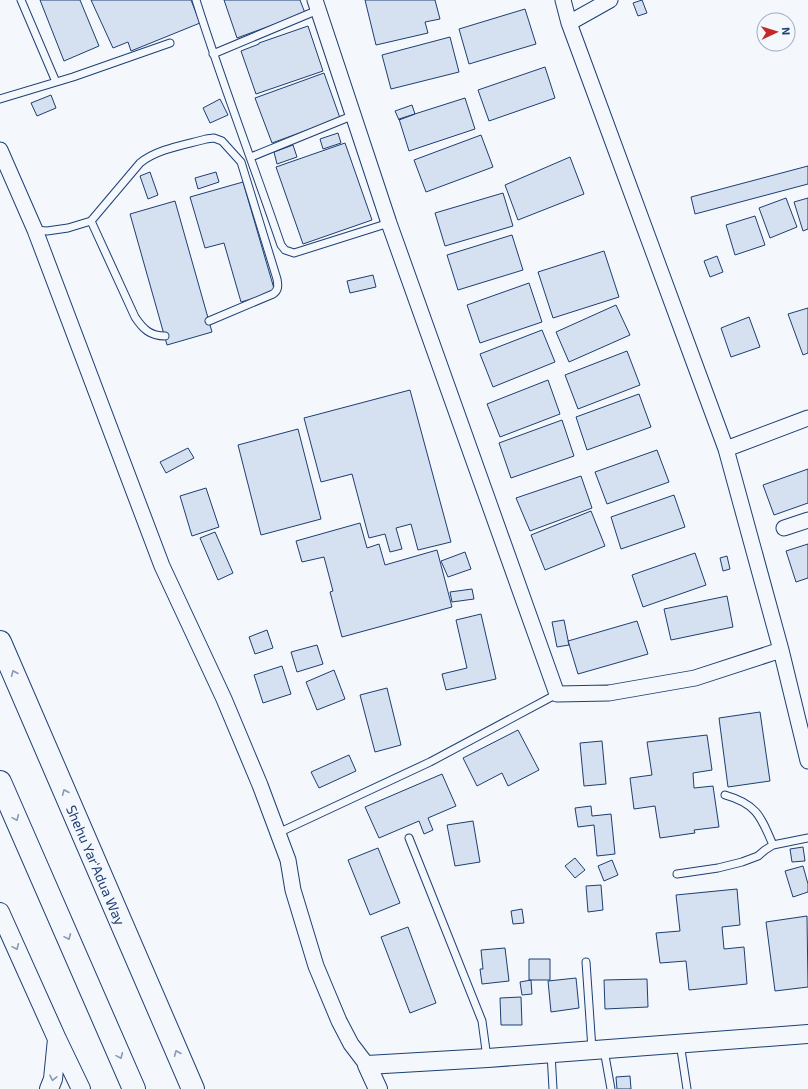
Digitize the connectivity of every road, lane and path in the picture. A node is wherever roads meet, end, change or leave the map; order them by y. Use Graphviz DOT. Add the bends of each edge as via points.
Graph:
graph roads {
  1 [pos="21,0"];
  2 [pos="196,0"];
  3 [pos="564,0"];
  4 [pos="610,0"];
  5 [pos="317,5"];
  6 [pos="569,23"];
  7 [pos="170,43"];
  8 [pos="213,54"];
  9 [pos="56,82"];
  10 [pos="0,99"];
  11 [pos="354,115"];
  12 [pos="0,150"];
  13 [pos="251,157"];
  14 [pos="91,221"];
  15 [pos="389,223"];
  16 [pos="34,230"];
  17 [pos="209,321"];
  18 [pos="165,336"];
  19 [pos="808,418"];
  20 [pos="726,449"];
  21 [pos="808,520"];
  22 [pos="784,528"];
  23 [pos="0,642"];
  24 [pos="781,650"];
  25 [pos="557,694"];
  26 [pos="808,761"];
  27 [pos="0,782"];
  28 [pos="725,796"];
  29 [pos="278,833"];
  30 [pos="409,838"];
  31 [pos="808,838"];
  32 [pos="773,845"];
  33 [pos="677,874"];
  34 [pos="0,912"];
  35 [pos="586,962"];
  36 [pos="808,1034"];
  37 [pos="57,1039"];
  38 [pos="680,1043"];
  39 [pos="598,1050"];
  40 [pos="551,1053"];
  41 [pos="488,1058"];
  42 [pos="367,1065"];
  43 [pos="49,1089"];
  44 [pos="81,1089"];
  45 [pos="134,1089"];
  46 [pos="193,1089"];
  47 [pos="378,1089"];
  48 [pos="553,1089"];
  49 [pos="611,1089"];
  50 [pos="687,1089"];
  1 -- 9 [label="lane"];
  2 -- 8 [label="lane"];
  3 -- 6 [label="street"];
  4 -- 6 [label="street"];
  5 -- 8 [label="lane"];
  5 -- 11 [label="street"];
  6 -- 20 [label="street"];
  7 -- 9 [label="lane"];
  8 -- 13 [label="lane"];
  9 -- 10 [label="lane"];
  11 -- 13 [label="lane"];
  11 -- 15 [label="street"];
  12 -- 16 [label="street"];
  13 -- 15 [label="lane" via="282,245 289,252 294,253"];
  14 -- 16 [label="lane" via="68,228"];
  14 -- 17 [label="lane" via="147,157 206,139 222,141 241,162 278,289 274,294"];
  14 -- 18 [label="lane" via="135,318 147,332"];
  15 -- 25 [label="street"];
  16 -- 29 [label="street" via="162,566 224,699"];
  19 -- 20 [label="street"];
  20 -- 24 [label="street"];
  21 -- 22 [label="street"];
  46 -- 23 [label="highway, Shehu Yar'Adua Way, one-way"];
  24 -- 25 [label="street" via="695,678 609,694"];
  24 -- 26 [label="street"];
  25 -- 29 [label="lane" via="430,762"];
  27 -- 45 [label="highway, one-way"];
  28 -- 32 [label="lane" via="751,807 760,817"];
  29 -- 42 [label="street" via="288,860 293,890 316,966 351,1044"];
  30 -- 41 [label="lane" via="482,1021"];
  31 -- 32 [label="lane"];
  32 -- 33 [label="lane" via="758,856 742,862"];
  34 -- 37 [label="street, one-way"];
  35 -- 39 [label="lane"];
  36 -- 38 [label="street"];
  37 -- 43 [label="street, one-way" via="53,1079"];
  37 -- 44 [label="street"];
  38 -- 39 [label="street"];
  38 -- 50 [label="lane"];
  39 -- 40 [label="street"];
  39 -- 49 [label="lane"];
  40 -- 41 [label="street"];
  40 -- 48 [label="lane"];
  41 -- 42 [label="street"];
  42 -- 47 [label="street"];
}
